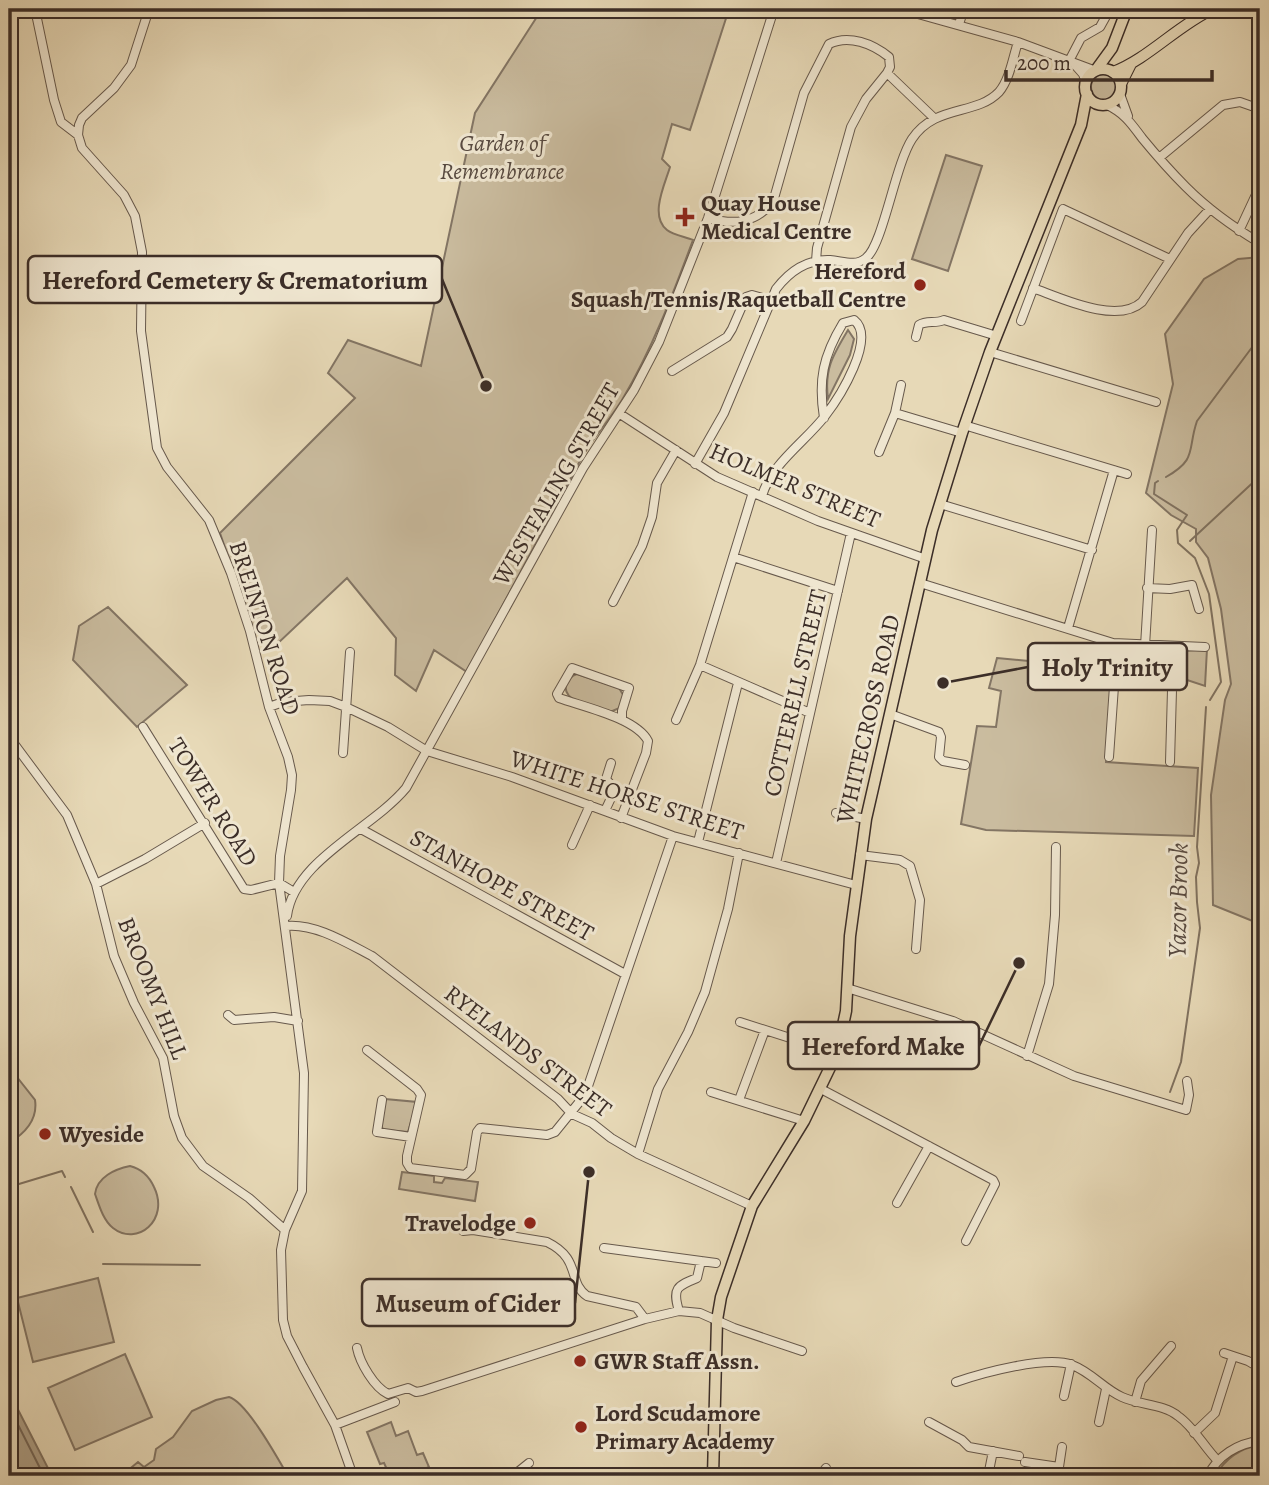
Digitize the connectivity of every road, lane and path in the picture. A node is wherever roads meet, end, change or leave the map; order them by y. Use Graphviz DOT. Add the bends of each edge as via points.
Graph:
graph roads {
  1 [pos="35,9"];
  2 [pos="149,9"];
  3 [pos="774,9"];
  4 [pos="900,9"];
  5 [pos="964,9"];
  6 [pos="1110,9"];
  7 [pos="1127,9"];
  8 [pos="1210,9"];
  9 [pos="959,24"];
  10 [pos="1018,42"];
  11 [pos="1112,48"];
  12 [pos="1069,61"];
  13 [pos="1132,64"];
  14 [pos="1096,70"];
  15 [pos="1112,71"];
  16 [pos="887,73"];
  17 [pos="1086,89"];
  18 [pos="1121,89"];
  19 [pos="1105,105"];
  20 [pos="1260,109"];
  21 [pos="934,118"];
  22 [pos="1129,119"];
  23 [pos="1081,125"];
  24 [pos="78,135"];
  25 [pos="1159,158"];
  26 [pos="1260,186"];
  27 [pos="1210,209"];
  28 [pos="708,218"];
  29 [pos="1239,231"];
  30 [pos="1034,242"];
  31 [pos="1260,243"];
  32 [pos="1049,248"];
  33 [pos="1170,258"];
  34 [pos="816,261"];
  35 [pos="1033,288"];
  36 [pos="769,300"];
  37 [pos="1021,321"];
  38 [pos="996,336"];
  39 [pos="916,337"];
  40 [pos="990,352"];
  41 [pos="672,371"];
  42 [pos="901,385"];
  43 [pos="1156,402"];
  44 [pos="895,413"];
  45 [pos="620,414"];
  46 [pos="824,418"];
  47 [pos="963,429"];
  48 [pos="676,450"];
  49 [pos="879,452"];
  50 [pos="695,464"];
  51 [pos="1114,470"];
  52 [pos="1127,474"];
  53 [pos="753,492"];
  54 [pos="762,496"];
  55 [pos="940,504"];
  56 [pos="1152,530"];
  57 [pos="851,533"];
  58 [pos="1092,550"];
  59 [pos="733,557"];
  60 [pos="926,559"];
  61 [pos="920,583"];
  62 [pos="1147,588"];
  63 [pos="838,592"];
  64 [pos="613,601"];
  65 [pos="1199,609"];
  66 [pos="1068,628"];
  67 [pos="1115,644"];
  68 [pos="1144,646"];
  69 [pos="1205,647"];
  70 [pos="1181,648"];
  71 [pos="350,652"];
  72 [pos="700,665"];
  73 [pos="738,683"];
  74 [pos="346,706"];
  75 [pos="269,707"];
  76 [pos="810,713"];
  77 [pos="890,714"];
  78 [pos="622,720"];
  79 [pos="676,720"];
  80 [pos="143,727"];
  81 [pos="9,737"];
  82 [pos="427,751"];
  83 [pos="343,753"];
  84 [pos="1109,757"];
  85 [pos="1170,762"];
  86 [pos="611,763"];
  87 [pos="965,765"];
  88 [pos="590,805"];
  89 [pos="605,811"];
  90 [pos="836,813"];
  91 [pos="621,817"];
  92 [pos="866,819"];
  93 [pos="205,823"];
  94 [pos="361,829"];
  95 [pos="673,836"];
  96 [pos="698,842"];
  97 [pos="572,845"];
  98 [pos="1056,847"];
  99 [pos="739,853"];
  100 [pos="860,855"];
  101 [pos="776,863"];
  102 [pos="279,883"];
  103 [pos="96,884"];
  104 [pos="856,885"];
  105 [pos="294,892"];
  106 [pos="286,926"];
  107 [pos="916,949"];
  108 [pos="625,974"];
  109 [pos="847,988"];
  110 [pos="228,1015"];
  111 [pos="298,1021"];
  112 [pos="740,1022"];
  113 [pos="765,1030"];
  114 [pos="367,1051"];
  115 [pos="837,1053"];
  116 [pos="1027,1056"];
  117 [pos="1187,1081"];
  118 [pos="821,1089"];
  119 [pos="711,1092"];
  120 [pos="382,1100"];
  121 [pos="739,1100"];
  122 [pos="572,1114"];
  123 [pos="804,1121"];
  124 [pos="411,1137"];
  125 [pos="929,1146"];
  126 [pos="638,1154"];
  127 [pos="897,1203"];
  128 [pos="752,1206"];
  129 [pos="285,1230"];
  130 [pos="463,1231"];
  131 [pos="966,1241"];
  132 [pos="604,1248"];
  133 [pos="701,1261"];
  134 [pos="716,1263"];
  135 [pos="679,1311"];
  136 [pos="645,1319"];
  137 [pos="717,1320"];
  138 [pos="358,1348"];
  139 [pos="1163,1349"];
  140 [pos="802,1351"];
  141 [pos="1071,1364"];
  142 [pos="1260,1368"];
  143 [pos="956,1382"];
  144 [pos="1106,1389"];
  145 [pos="1064,1396"];
  146 [pos="395,1402"];
  147 [pos="1135,1402"];
  148 [pos="1097,1416"];
  149 [pos="929,1422"];
  150 [pos="335,1425"];
  151 [pos="1194,1433"];
  152 [pos="1260,1441"];
  153 [pos="1062,1447"];
  154 [pos="993,1451"];
  155 [pos="1218,1461"];
  156 [pos="529,1463"];
  157 [pos="826,1468"];
  158 [pos="517,1472"];
  159 [pos="1060,1472"];
  160 [pos="353,1476"];
  161 [pos="713,1476"];
  162 [pos="820,1476"];
  163 [pos="988,1476"];
  164 [pos="1208,1476"];
  1 -- 24 [label="street, BREINTON ROAD" via="61,122"];
  2 -- 24 [label="street" via="131,65 82,118"];
  3 -- 28 [label="street, WESTFALING STREET"];
  4 -- 9 [label="street"];
  5 -- 9 [label="street"];
  6 -- 12 [label="street" via="1100,27 1081,38"];
  7 -- 11 [label="highway"];
  8 -- 13 [label="main road"];
  9 -- 10 [label="street"];
  10 -- 12 [label="street"];
  10 -- 21 [label="street" via="998,92 986,101"];
  11 -- 14 [label="highway"];
  11 -- 15 [label="highway"];
  12 -- 14 [label="street"];
  12 -- 17 [label="street" via="1079,68"];
  13 -- 15 [label="main road"];
  13 -- 18 [label="main road"];
  14 -- 15 [label="highway"];
  14 -- 17 [label="highway"];
  15 -- 18 [label="highway"];
  16 -- 21 [label="street"];
  16 -- 28 [label="street" via="889,57 877,47 849,40 829,44 804,93 773,202 748,221"];
  16 -- 34 [label="street" via="851,127"];
  17 -- 19 [label="highway" via="1093,102"];
  17 -- 23 [label="highway, WHITECROSS ROAD"];
  18 -- 19 [label="highway" via="1115,101"];
  18 -- 22 [label="street"];
  19 -- 22 [label="street"];
  19 -- 23 [label="highway, WHITECROSS ROAD"];
  20 -- 25 [label="street" via="1240,102 1223,105"];
  21 -- 34 [label="street" via="904,153 867,258 858,263"];
  22 -- 25 [label="street"];
  23 -- 30 [label="highway, WHITECROSS ROAD"];
  24 -- 75 [label="street, BREINTON ROAD" via="82,148 124,195 135,216 142,252 141,331 156,448 209,520 235,584"];
  25 -- 27 [label="street"];
  26 -- 29 [label="street"];
  27 -- 29 [label="street"];
  27 -- 33 [label="street"];
  28 -- 45 [label="street, WESTFALING STREET" via="659,342"];
  29 -- 31 [label="street"];
  30 -- 32 [label="street"];
  30 -- 38 [label="highway, WHITECROSS ROAD"];
  32 -- 33 [label="street" via="1063,209"];
  32 -- 35 [label="street"];
  33 -- 35 [label="street" via="1142,302 1125,311 1077,304"];
  34 -- 36 [label="street" via="797,268"];
  35 -- 37 [label="street"];
  36 -- 41 [label="street" via="746,297 727,337"];
  36 -- 50 [label="street" via="724,413"];
  38 -- 39 [label="street" via="944,320 919,325"];
  38 -- 40 [label="highway, WHITECROSS ROAD"];
  40 -- 43 [label="street"];
  40 -- 47 [label="highway, WHITECROSS ROAD"];
  42 -- 44 [label="street"];
  44 -- 47 [label="street"];
  44 -- 49 [label="street"];
  45 -- 48 [label="street, HOLMER STREET"];
  45 -- 82 [label="street, WESTFALING STREET" via="583,468"];
  46 -- 46 [label="street" via="821,377 825,358 843,323 854,320 862,330 859,354"];
  46 -- 54 [label="street" via="771,475"];
  47 -- 51 [label="street"];
  47 -- 55 [label="highway, WHITECROSS ROAD"];
  48 -- 50 [label="street, HOLMER STREET"];
  48 -- 64 [label="street" via="657,483 642,546"];
  50 -- 53 [label="street, HOLMER STREET"];
  51 -- 52 [label="street"];
  51 -- 58 [label="street"];
  53 -- 54 [label="street, HOLMER STREET"];
  53 -- 59 [label="street"];
  54 -- 57 [label="street, HOLMER STREET"];
  55 -- 58 [label="street"];
  55 -- 60 [label="highway, WHITECROSS ROAD"];
  56 -- 62 [label="street"];
  57 -- 60 [label="street, HOLMER STREET"];
  57 -- 63 [label="street, COTTERELL STREET"];
  58 -- 66 [label="street"];
  59 -- 63 [label="street"];
  59 -- 72 [label="street"];
  60 -- 61 [label="highway, WHITECROSS ROAD"];
  61 -- 66 [label="street"];
  61 -- 77 [label="highway, WHITECROSS ROAD"];
  62 -- 65 [label="street" via="1192,585"];
  62 -- 68 [label="street"];
  63 -- 76 [label="street, COTTERELL STREET"];
  66 -- 67 [label="street"];
  67 -- 68 [label="street"];
  67 -- 84 [label="street"];
  68 -- 70 [label="street"];
  69 -- 70 [label="street"];
  70 -- 85 [label="street" via="1180,674 1172,690"];
  71 -- 74 [label="street"];
  72 -- 73 [label="street"];
  72 -- 79 [label="street"];
  73 -- 76 [label="street"];
  73 -- 96 [label="street"];
  74 -- 75 [label="street, WHITE HORSE STREET" via="309,700"];
  74 -- 82 [label="street, WHITE HORSE STREET"];
  74 -- 83 [label="street"];
  75 -- 102 [label="street, BREINTON ROAD" via="292,775"];
  76 -- 101 [label="street, COTTERELL STREET"];
  77 -- 87 [label="street" via="939,732 939,757"];
  77 -- 92 [label="highway, WHITECROSS ROAD"];
  78 -- 78 [label="street" via="559,698 569,671 576,668 629,688"];
  78 -- 91 [label="street" via="640,730 648,741"];
  80 -- 93 [label="street, TOWER ROAD"];
  81 -- 103 [label="street, BROOMY HILL" via="67,815"];
  82 -- 88 [label="street, WHITE HORSE STREET"];
  82 -- 94 [label="street, WESTFALING STREET" via="397,799"];
  86 -- 89 [label="street" via="606,779 614,791"];
  88 -- 89 [label="street, WHITE HORSE STREET"];
  88 -- 97 [label="street"];
  89 -- 91 [label="street, WHITE HORSE STREET"];
  90 -- 92 [label="street"];
  91 -- 95 [label="street, WHITE HORSE STREET"];
  92 -- 100 [label="highway, WHITECROSS ROAD"];
  93 -- 102 [label="street, TOWER ROAD" via="244,889"];
  93 -- 103 [label="street"];
  94 -- 105 [label="street, WESTFALING STREET" via="321,860"];
  94 -- 108 [label="street, STANHOPE STREET"];
  95 -- 96 [label="street, WHITE HORSE STREET"];
  95 -- 108 [label="street"];
  96 -- 99 [label="street, WHITE HORSE STREET"];
  98 -- 116 [label="street" via="1049,984"];
  99 -- 101 [label="street, WHITE HORSE STREET"];
  99 -- 126 [label="street" via="705,992 658,1089"];
  100 -- 104 [label="highway, WHITECROSS ROAD"];
  100 -- 107 [label="street" via="900,860 910,866 920,900"];
  101 -- 104 [label="street, WHITE HORSE STREET"];
  102 -- 105 [label="street, TOWER ROAD"];
  102 -- 106 [label="street, BREINTON ROAD"];
  103 -- 129 [label="street, BROOMY HILL" via="114,956 163,1058 182,1138 203,1166"];
  104 -- 109 [label="highway, WHITECROSS ROAD"];
  105 -- 106 [label="street, WESTFALING STREET"];
  106 -- 111 [label="street, BREINTON ROAD"];
  106 -- 122 [label="street, RYELANDS STREET" via="309,928 372,956"];
  108 -- 122 [label="street" via="584,1095"];
  109 -- 115 [label="highway, WHITECROSS ROAD"];
  109 -- 116 [label="street" via="953,1021"];
  110 -- 111 [label="street" via="234,1020 274,1017"];
  111 -- 129 [label="street, BREINTON ROAD" via="304,1073 303,1182"];
  112 -- 113 [label="street"];
  113 -- 115 [label="street"];
  113 -- 121 [label="street"];
  114 -- 124 [label="street" via="421,1095"];
  115 -- 118 [label="highway, WHITECROSS ROAD"];
  116 -- 117 [label="street" via="1074,1076 1186,1110"];
  118 -- 123 [label="highway, WHITECROSS ROAD"];
  118 -- 125 [label="street"];
  119 -- 121 [label="street"];
  120 -- 124 [label="street" via="377,1132"];
  121 -- 123 [label="street"];
  122 -- 124 [label="street" via="551,1135 480,1128 471,1169 465,1175 410,1168"];
  122 -- 126 [label="street, RYELANDS STREET"];
  123 -- 128 [label="highway, WHITECROSS ROAD"];
  125 -- 127 [label="street"];
  125 -- 131 [label="street" via="995,1181"];
  126 -- 128 [label="street, RYELANDS STREET"];
  128 -- 137 [label="highway, WHITECROSS ROAD"];
  129 -- 150 [label="street, BREINTON ROAD" via="280,1261 285,1328"];
  130 -- 136 [label="street" via="547,1242 570,1260 587,1296 636,1307"];
  132 -- 133 [label="street"];
  133 -- 134 [label="street"];
  133 -- 135 [label="street" via="697,1278 677,1288"];
  135 -- 136 [label="street"];
  135 -- 137 [label="street"];
  136 -- 138 [label="street" via="416,1392 408,1388 383,1392"];
  137 -- 140 [label="street"];
  137 -- 161 [label="highway, WHITECROSS ROAD"];
  139 -- 147 [label="street" via="1141,1381"];
  141 -- 143 [label="street" via="1044,1362"];
  141 -- 144 [label="street"];
  141 -- 145 [label="street"];
  142 -- 151 [label="street" via="1229,1355 1215,1413"];
  144 -- 147 [label="street"];
  144 -- 148 [label="street"];
  146 -- 150 [label="street"];
  147 -- 151 [label="street" via="1179,1416"];
  149 -- 154 [label="street" via="969,1447"];
  150 -- 160 [label="street, BREINTON ROAD"];
  151 -- 155 [label="street"];
  152 -- 155 [label="street" via="1242,1445"];
  153 -- 159 [label="street"];
  154 -- 159 [label="street"];
  154 -- 163 [label="street"];
  155 -- 164 [label="street"];
  156 -- 158 [label="street"];
  157 -- 162 [label="street"];
}
